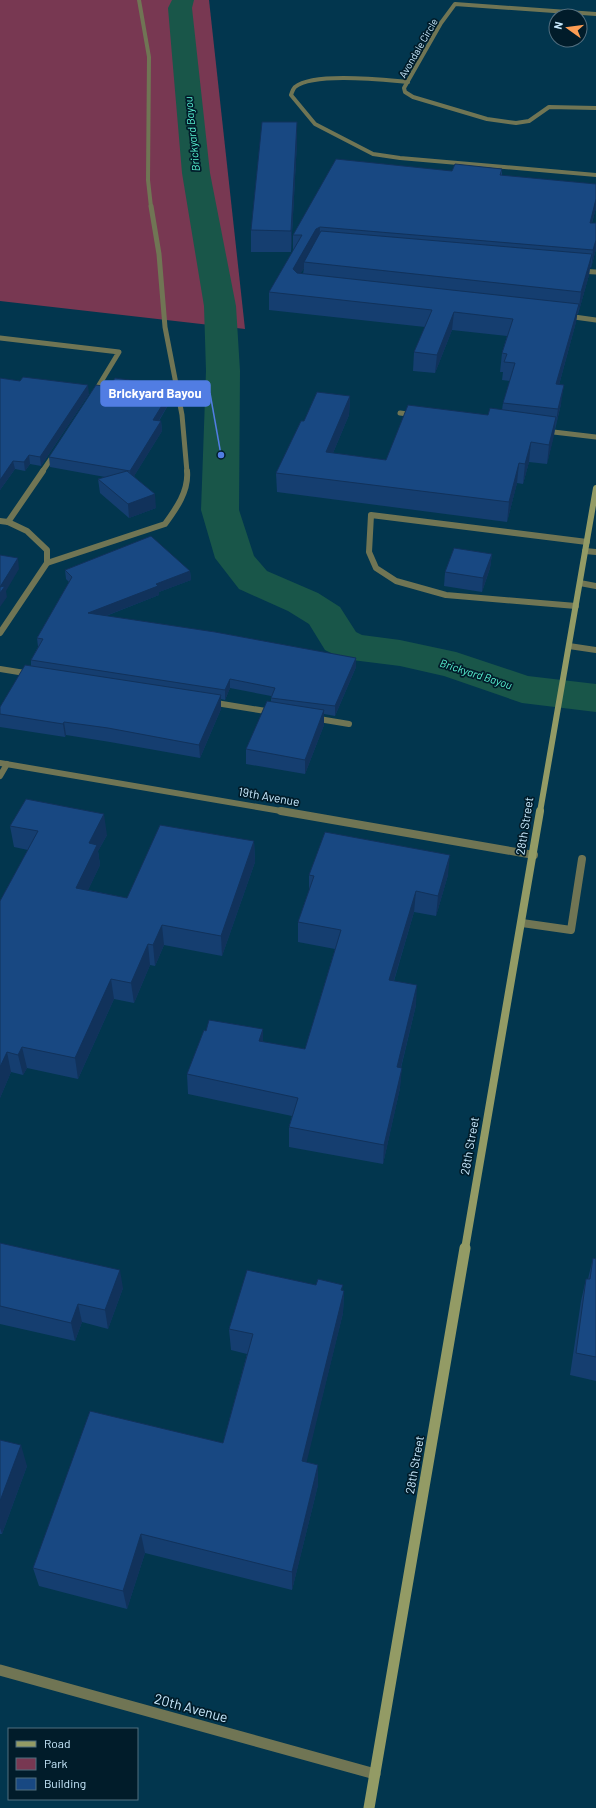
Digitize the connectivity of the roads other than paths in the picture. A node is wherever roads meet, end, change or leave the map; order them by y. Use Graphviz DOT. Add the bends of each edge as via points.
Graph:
graph roads {
  1 [pos="138,0"];
  2 [pos="596,14"];
  3 [pos="408,82"];
  4 [pos="596,108"];
  5 [pos="596,175"];
  6 [pos="574,270"];
  7 [pos="596,272"];
  8 [pos="564,316"];
  9 [pos="596,320"];
  10 [pos="0,338"];
  11 [pos="91,398"];
  12 [pos="400,413"];
  13 [pos="423,416"];
  14 [pos="541,430"];
  15 [pos="596,437"];
  16 [pos="57,450"];
  17 [pos="596,488"];
  18 [pos="594,513"];
  19 [pos="0,521"];
  20 [pos="8,522"];
  21 [pos="587,542"];
  22 [pos="585,551"];
  23 [pos="596,552"];
  24 [pos="47,563"];
  25 [pos="580,583"];
  26 [pos="596,586"];
  27 [pos="576,606"];
  28 [pos="0,633"];
  29 [pos="569,646"];
  30 [pos="596,650"];
  31 [pos="0,669"];
  32 [pos="39,675"];
  33 [pos="204,701"];
  34 [pos="280,713"];
  35 [pos="303,716"];
  36 [pos="348,724"];
  37 [pos="3,764"];
  38 [pos="0,776"];
  39 [pos="534,855"];
  40 [pos="582,859"];
  41 [pos="522,923"];
  42 [pos="0,1670"];
  43 [pos="375,1774"];
  44 [pos="369,1808"];
  1 -- 24 [label="street" via="149,57 148,180 152,219 159,254 165,327 182,415 188,480 177,508 165,524"];
  2 -- 3 [label="street, Avondale Circle" via="455,4 441,23"];
  3 -- 4 [label="street, Avondale Circle" via="404,88 405,92 413,97 508,123 532,120 549,107"];
  3 -- 5 [label="street" via="324,79 295,87 291,95 315,124 373,154"];
  6 -- 7 [label="street"];
  8 -- 9 [label="street"];
  10 -- 11 [label="street" via="118,352"];
  12 -- 13 [label="street"];
  14 -- 15 [label="street"];
  16 -- 20 [label="street"];
  17 -- 18 [label="main road, 28th Street"];
  18 -- 21 [label="main road, 28th Street"];
  19 -- 20 [label="street"];
  20 -- 24 [label="street" via="27,531 48,550"];
  21 -- 22 [label="main road, 28th Street"];
  21 -- 27 [label="street" via="372,515 369,552 376,568 396,581 446,596"];
  22 -- 23 [label="street"];
  22 -- 25 [label="main road, 28th Street"];
  24 -- 28 [label="street"];
  25 -- 26 [label="street"];
  25 -- 27 [label="main road, 28th Street"];
  27 -- 29 [label="main road, 28th Street"];
  29 -- 30 [label="street"];
  29 -- 39 [label="main road, 28th Street"];
  31 -- 32 [label="street"];
  33 -- 34 [label="street"];
  35 -- 36 [label="street"];
  37 -- 38 [label="street"];
  37 -- 39 [label="street, 19th Avenue"];
  39 -- 41 [label="main road, 28th Street"];
  40 -- 41 [label="street" via="571,930"];
  41 -- 43 [label="main road, 28th Street"];
  42 -- 43 [label="street, 20th Avenue"];
  43 -- 44 [label="main road, 28th Street"];
}
